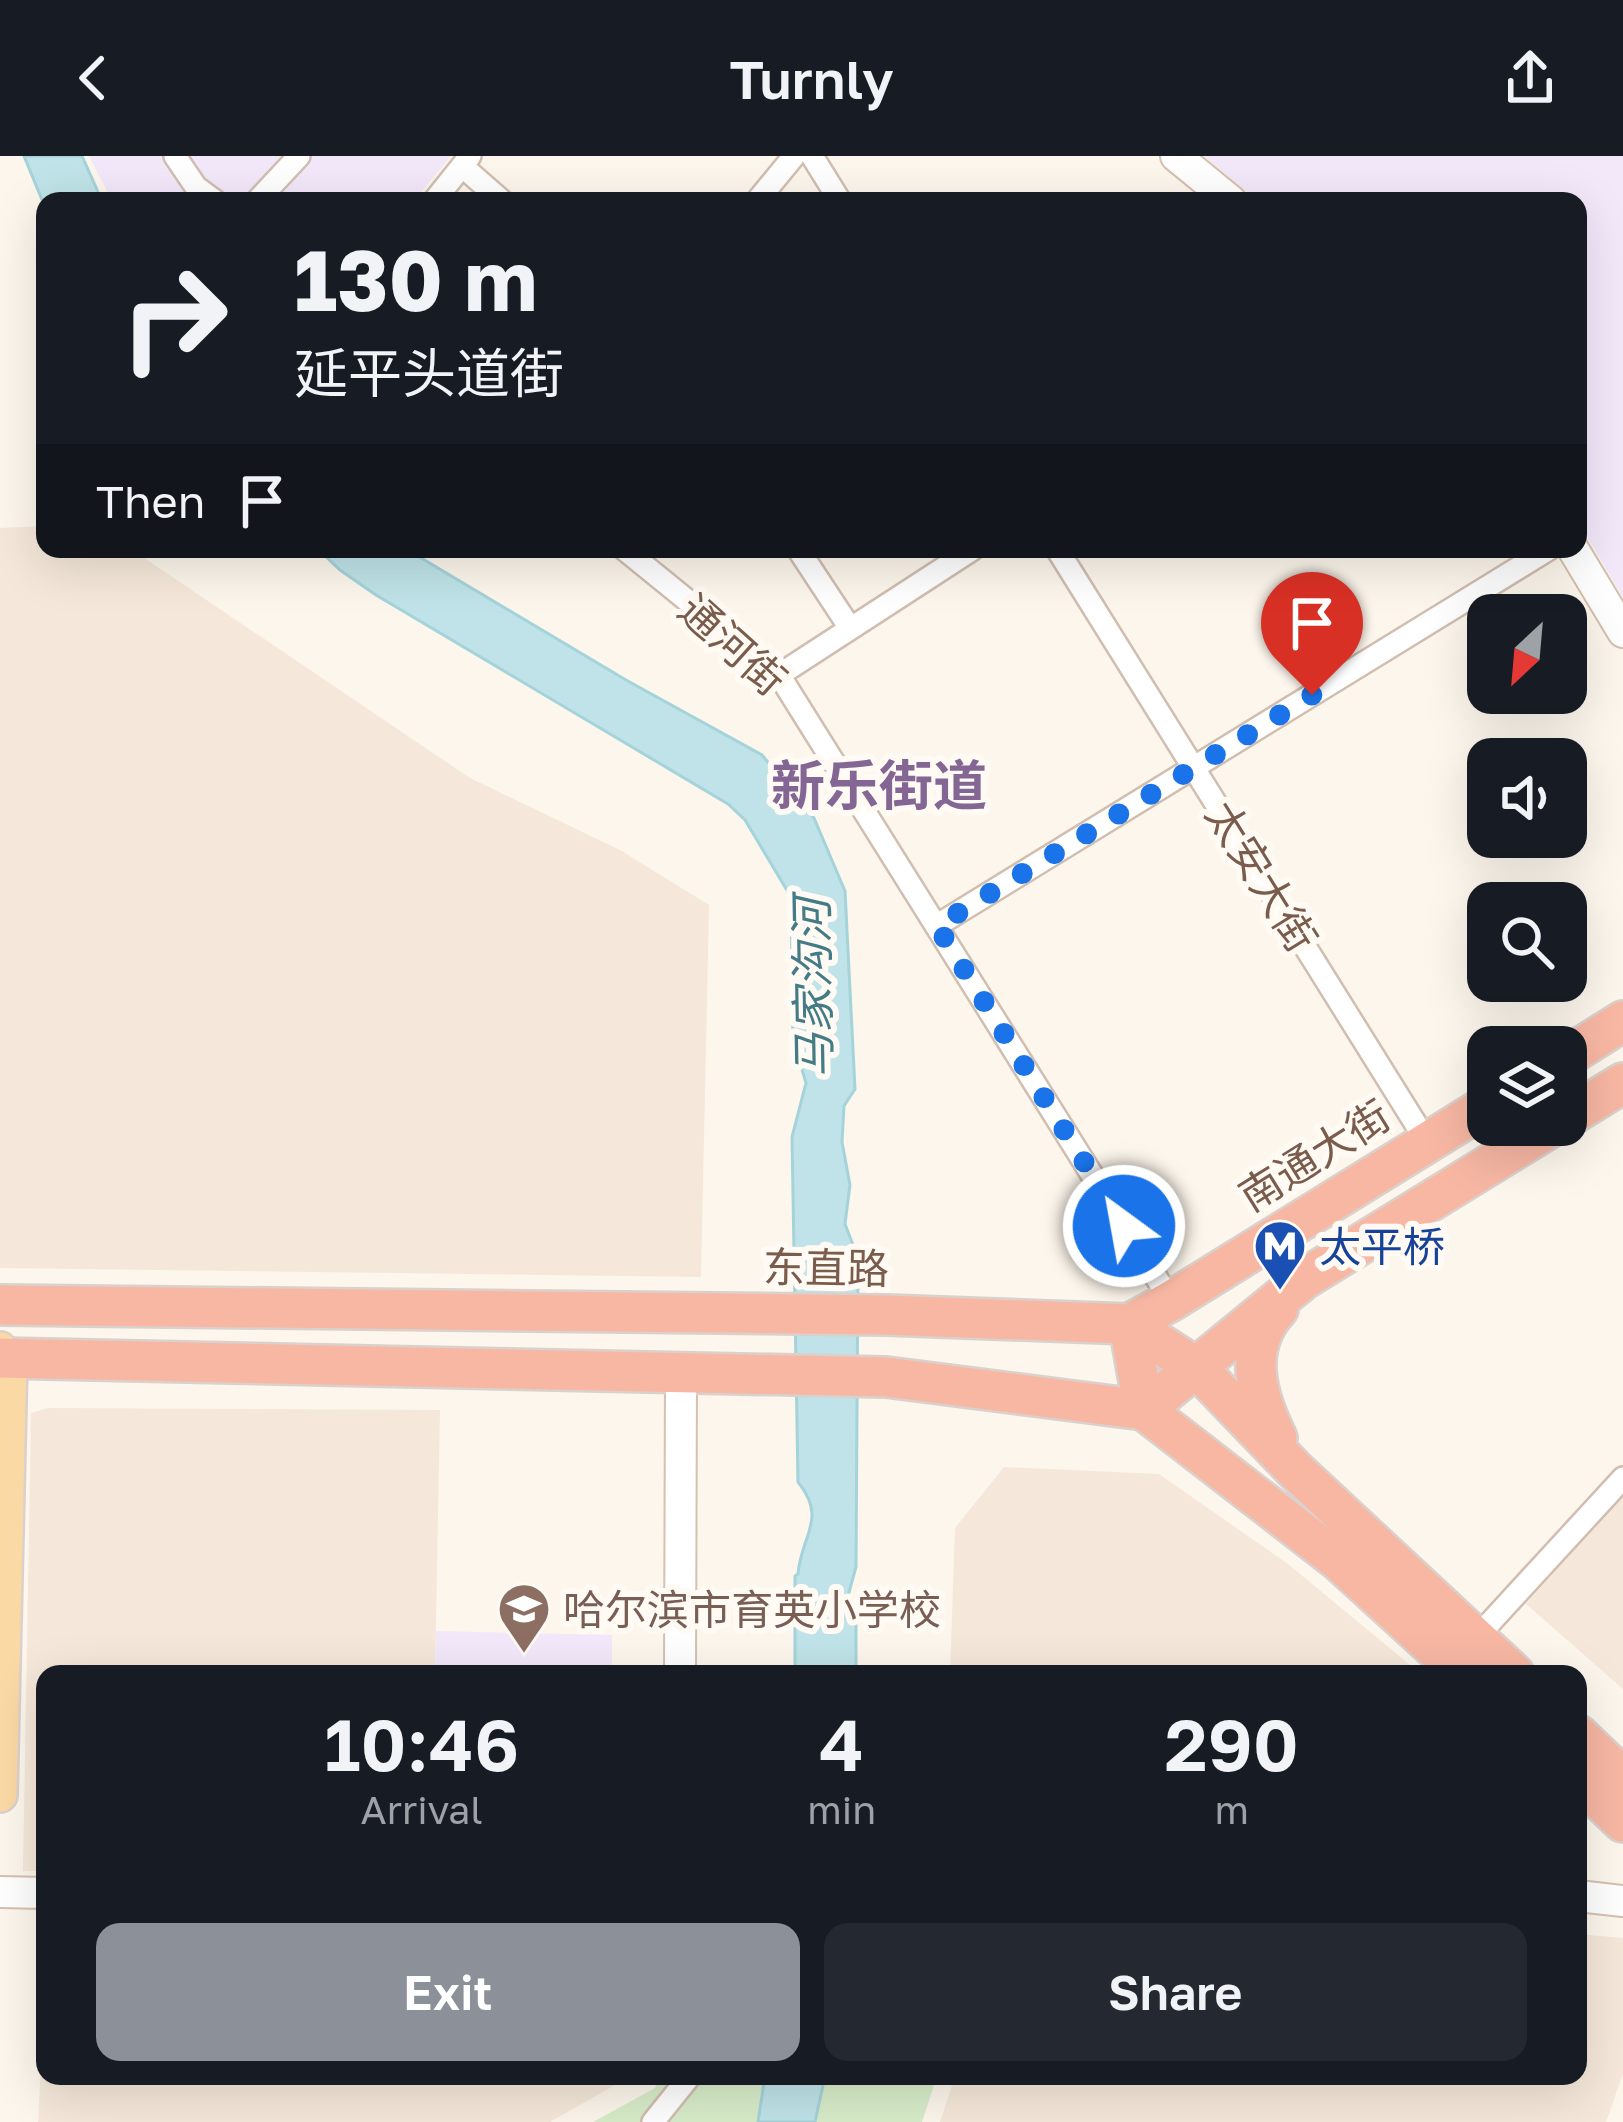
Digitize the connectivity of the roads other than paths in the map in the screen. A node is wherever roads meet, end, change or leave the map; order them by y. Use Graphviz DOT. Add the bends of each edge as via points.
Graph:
graph roads {
  1 [pos="176,156"];
  2 [pos="299,156"];
  3 [pos="794,156"];
  4 [pos="812,156"];
  5 [pos="1176,156"];
  6 [pos="466,161"];
  7 [pos="203,192"];
  8 [pos="265,192"];
  9 [pos="441,192"];
  10 [pos="494,192"];
  11 [pos="764,192"];
  12 [pos="834,192"];
  13 [pos="1220,192"];
  14 [pos="635,558"];
  15 [pos="804,558"];
  16 [pos="959,558"];
  17 [pos="1064,558"];
  18 [pos="1535,558"];
  19 [pos="1578,558"];
  20 [pos="850,628"];
  21 [pos="1623,632"];
  22 [pos="778,674"];
  23 [pos="1194,768"];
  24 [pos="937,926"];
  25 [pos="1623,1022"];
  26 [pos="1587,1044"];
  27 [pos="1623,1082"];
  28 [pos="1587,1105"];
  29 [pos="1467,1118"];
  30 [pos="1427,1142"];
  31 [pos="1520,1146"];
  32 [pos="1304,1279"];
  33 [pos="1172,1301"];
  34 [pos="0,1305"];
  35 [pos="1129,1324"];
  36 [pos="3,1355"];
  37 [pos="1198,1368"];
  38 [pos="682,1375"];
  39 [pos="1144,1410"];
  40 [pos="1294,1469"];
  41 [pos="1623,1478"];
  42 [pos="1469,1656"];
  43 [pos="680,1665"];
  44 [pos="1587,1744"];
  45 [pos="1623,1778"];
  46 [pos="1587,1788"];
  47 [pos="0,1795"];
  48 [pos="1623,1822"];
  49 [pos="0,1892"];
  50 [pos="36,1893"];
  51 [pos="1587,1897"];
  52 [pos="1623,1901"];
  53 [pos="683,2085"];
  54 [pos="653,2122"];
  1 -- 7 [label="street"];
  2 -- 8 [label="street"];
  3 -- 11 [label="street"];
  4 -- 12 [label="street"];
  5 -- 13 [label="street"];
  6 -- 9 [label="street"];
  6 -- 10 [label="street"];
  14 -- 22 [label="street, 通河街"];
  15 -- 20 [label="street"];
  16 -- 20 [label="street"];
  17 -- 23 [label="street, 太安大街"];
  18 -- 23 [label="street"];
  19 -- 21 [label="street"];
  20 -- 22 [label="street"];
  22 -- 24 [label="street, 通河街"];
  23 -- 24 [label="street"];
  23 -- 30 [label="street, 太安大街"];
  24 -- 33 [label="street, 通河街"];
  25 -- 26 [label="highway"];
  27 -- 28 [label="highway"];
  29 -- 30 [label="highway, 南通大街"];
  30 -- 33 [label="highway, 南通大街"];
  31 -- 32 [label="highway"];
  32 -- 37 [label="highway"];
  32 -- 40 [label="highway" via="1268,1319 1255,1373 1261,1406"];
  33 -- 35 [label="highway, 南通大街"];
  34 -- 35 [label="highway, 东直路"];
  35 -- 37 [label="highway"];
  35 -- 39 [label="highway"];
  36 -- 38 [label="highway"];
  36 -- 47 [label="main road"];
  37 -- 39 [label="highway"];
  37 -- 40 [label="highway"];
  38 -- 39 [label="highway" via="886,1377"];
  38 -- 43 [label="street"];
  39 -- 42 [label="highway"];
  40 -- 42 [label="highway"];
  41 -- 42 [label="street"];
  44 -- 45 [label="highway"];
  46 -- 48 [label="highway"];
  49 -- 50 [label="street"];
  51 -- 52 [label="street"];
  53 -- 54 [label="street"];
}
